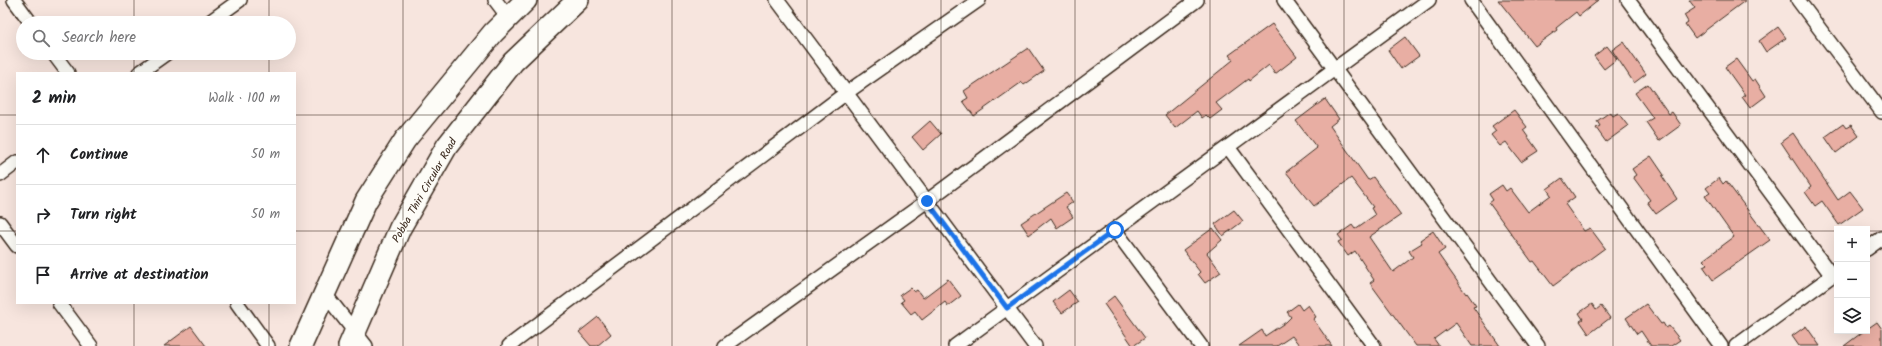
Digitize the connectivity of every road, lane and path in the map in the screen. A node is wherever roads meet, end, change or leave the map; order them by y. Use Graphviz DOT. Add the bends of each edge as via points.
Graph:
graph roads {
  1 [pos="14,0"];
  2 [pos="240,0"];
  3 [pos="495,0"];
  4 [pos="526,0"];
  5 [pos="578,0"];
  6 [pos="777,0"];
  7 [pos="979,0"];
  8 [pos="1197,0"];
  9 [pos="1284,0"];
  10 [pos="1429,0"];
  11 [pos="1471,0"];
  12 [pos="1628,0"];
  13 [pos="1798,0"];
  14 [pos="26,16"];
  15 [pos="218,16"];
  16 [pos="508,17"];
  17 [pos="58,60"];
  18 [pos="157,60"];
  19 [pos="1335,69"];
  20 [pos="67,72"];
  21 [pos="140,72"];
  22 [pos="846,93"];
  23 [pos="1882,112"];
  24 [pos="1228,147"];
  25 [pos="16,163"];
  26 [pos="0,175"];
  27 [pos="927,201"];
  28 [pos="0,223"];
  29 [pos="1115,230"];
  30 [pos="1882,238"];
  31 [pos="16,245"];
  32 [pos="1870,247"];
  33 [pos="1834,274"];
  34 [pos="325,294"];
  35 [pos="60,304"];
  36 [pos="238,304"];
  37 [pos="1007,308"];
  38 [pos="356,341"];
  39 [pos="91,346"];
  40 [pos="268,346"];
  41 [pos="301,346"];
  42 [pos="509,346"];
  43 [pos="724,346"];
  44 [pos="955,346"];
  45 [pos="1035,346"];
  46 [pos="1201,346"];
  47 [pos="1374,346"];
  48 [pos="1538,346"];
  49 [pos="1721,346"];
  50 [pos="1736,346"];
  1 -- 14 [label="street"];
  2 -- 15 [label="street"];
  3 -- 16 [label="street"];
  4 -- 16 [label="main road"];
  5 -- 38 [label="main road, Pobba Thiri Circular Road" via="513,62 447,146 400,228"];
  6 -- 22 [label="street"];
  7 -- 22 [label="street"];
  8 -- 27 [label="street"];
  9 -- 19 [label="street"];
  10 -- 19 [label="street"];
  11 -- 49 [label="street"];
  12 -- 33 [label="street"];
  13 -- 23 [label="street"];
  16 -- 34 [label="main road" via="448,85 405,140 366,201"];
  17 -- 20 [label="street"];
  18 -- 21 [label="street"];
  19 -- 24 [label="street"];
  19 -- 48 [label="street"];
  22 -- 27 [label="street"];
  22 -- 42 [label="street"];
  24 -- 29 [label="street"];
  24 -- 47 [label="street"];
  25 -- 26 [label="street"];
  27 -- 37 [label="street"];
  27 -- 43 [label="street"];
  28 -- 31 [label="street"];
  29 -- 37 [label="street"];
  29 -- 46 [label="street"];
  30 -- 32 [label="street"];
  33 -- 50 [label="street"];
  34 -- 38 [label="street"];
  34 -- 41 [label="main road"];
  35 -- 39 [label="street"];
  36 -- 40 [label="street"];
  37 -- 44 [label="street"];
  37 -- 45 [label="street"];
}
